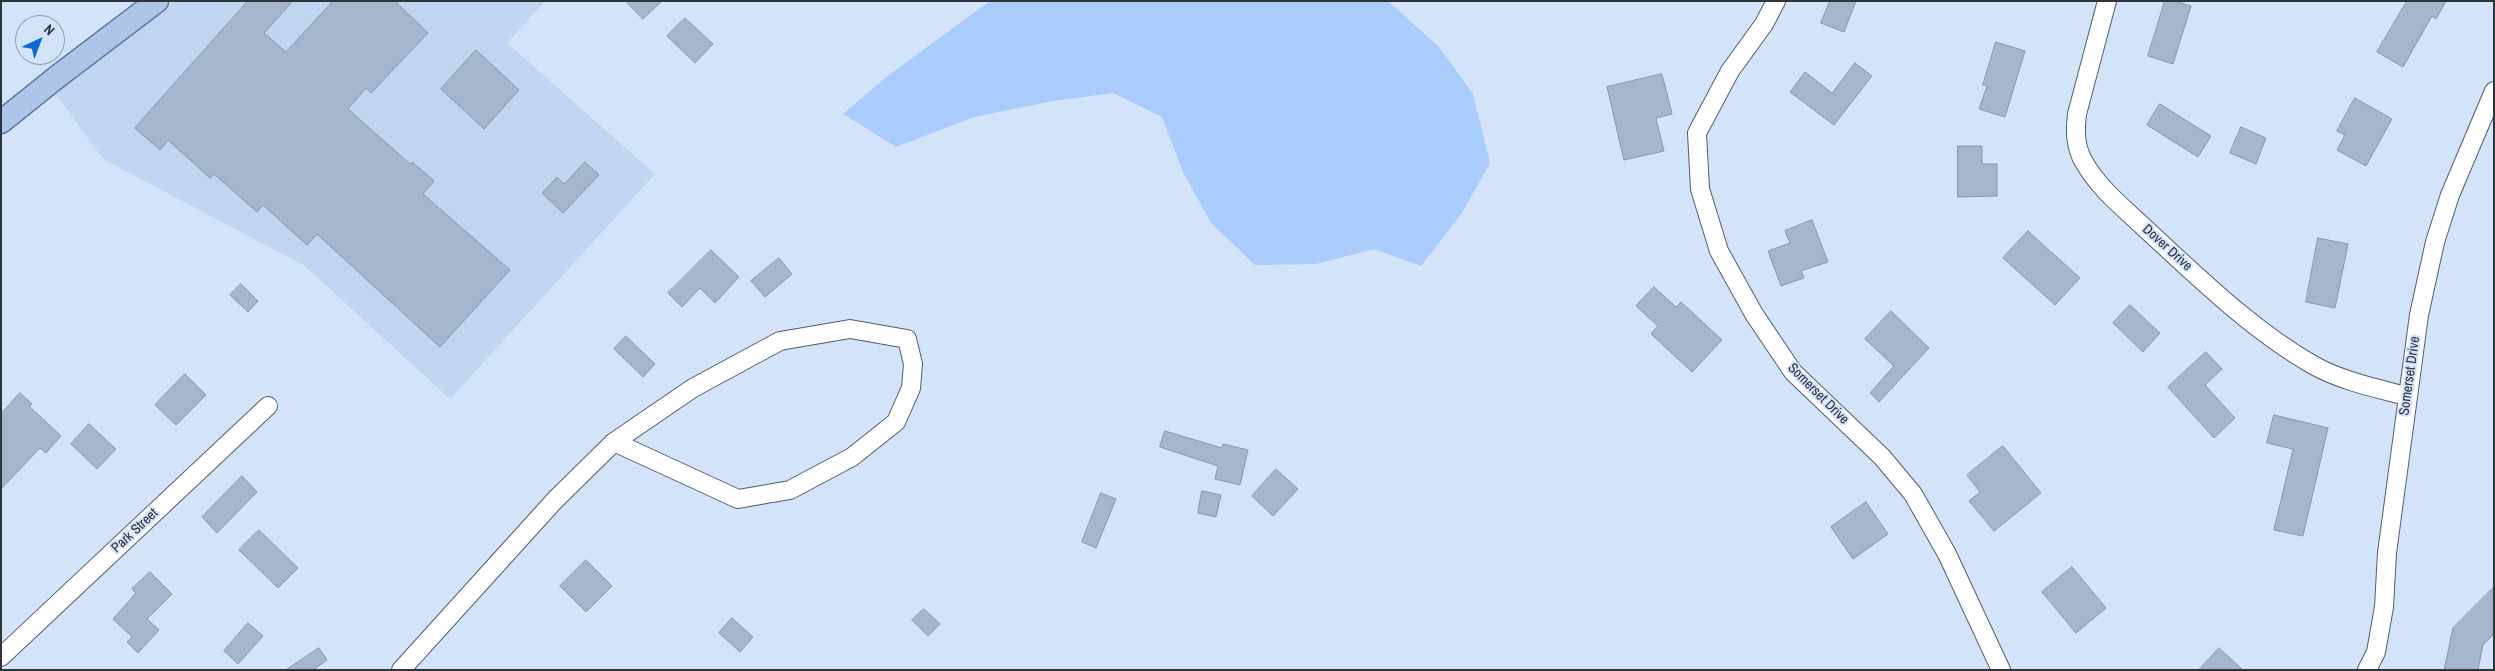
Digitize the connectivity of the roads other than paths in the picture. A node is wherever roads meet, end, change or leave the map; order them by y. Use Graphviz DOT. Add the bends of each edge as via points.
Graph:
graph roads {
  1 [pos="157,1"];
  2 [pos="1776,1"];
  3 [pos="2107,1"];
  4 [pos="2494,91"];
  5 [pos="1,122"];
  6 [pos="2406,396"];
  7 [pos="268,406"];
  8 [pos="614,442"];
  9 [pos="1,656"];
  10 [pos="401,670"];
  11 [pos="2001,670"];
  12 [pos="2367,670"];
  1 -- 5 [label="main road"];
  2 -- 11 [label="street, Somerset Drive" via="1764,24 1730,71 1697,132 1700,189 1719,252 1754,314 1793,372 1882,457 1913,494 1946,554"];
  3 -- 6 [label="street, Dover Drive" via="2076,130 2077,146 2092,175 2178,259 2285,347 2342,378"];
  4 -- 6 [label="street, Somerset Drive" via="2450,195 2435,242"];
  6 -- 12 [label="street, Somerset Drive" via="2387,553 2384,607 2376,652"];
  7 -- 9 [label="street, Park Street"];
  8 -- 8 [label="street" via="694,388 780,341 850,330 906,339 913,364 911,388 896,422 852,457 790,490 738,499"];
  8 -- 10 [label="street" via="556,500"];
}
